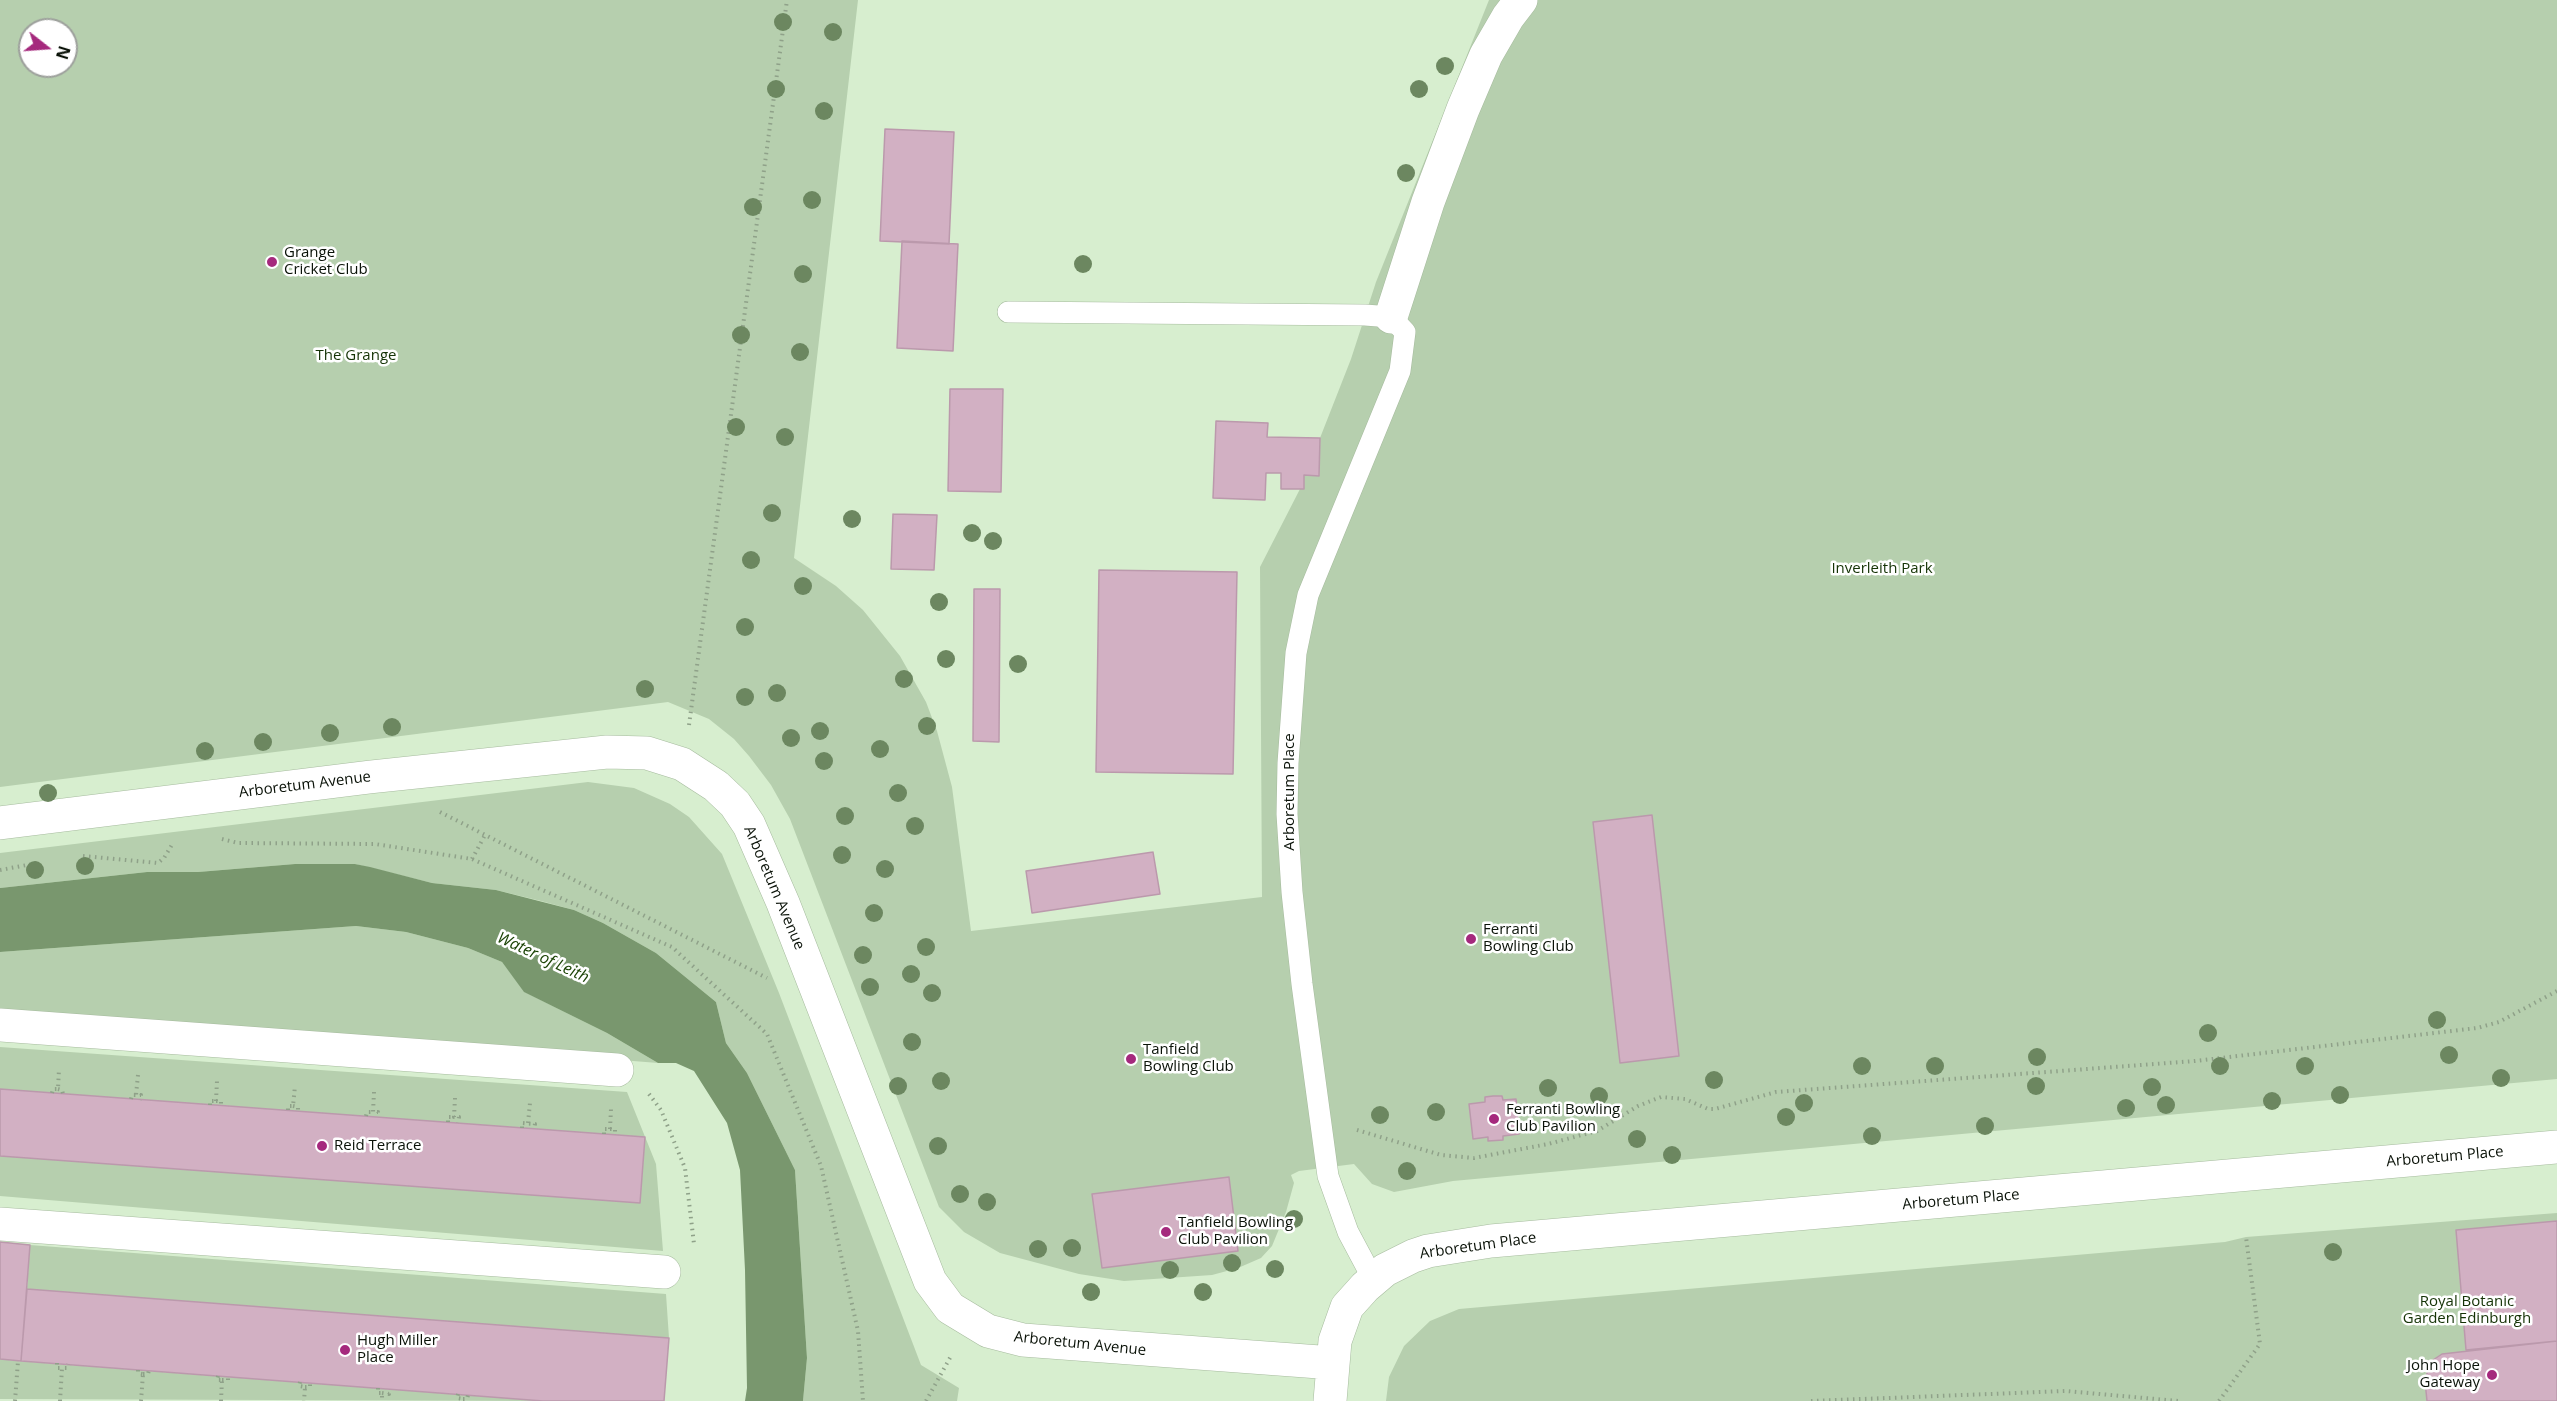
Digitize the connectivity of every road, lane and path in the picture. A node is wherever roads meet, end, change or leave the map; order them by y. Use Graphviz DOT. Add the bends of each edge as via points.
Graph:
graph roads {
  1 [pos="787,0"];
  2 [pos="1521,0"];
  3 [pos="1008,312"];
  4 [pos="1391,317"];
  5 [pos="682,764"];
  6 [pos="433,808"];
  7 [pos="0,823"];
  8 [pos="485,835"];
  9 [pos="177,837"];
  10 [pos="220,838"];
  11 [pos="81,856"];
  12 [pos="471,860"];
  13 [pos="42,862"];
  14 [pos="0,870"];
  15 [pos="2557,991"];
  16 [pos="821,1006"];
  17 [pos="0,1025"];
  18 [pos="617,1070"];
  19 [pos="52,1093"];
  20 [pos="63,1094"];
  21 [pos="131,1099"];
  22 [pos="140,1100"];
  23 [pos="210,1105"];
  24 [pos="221,1106"];
  25 [pos="288,1110"];
  26 [pos="298,1111"];
  27 [pos="366,1116"];
  28 [pos="378,1117"];
  29 [pos="529,1118"];
  30 [pos="1321,1121"];
  31 [pos="448,1122"];
  32 [pos="459,1123"];
  33 [pos="528,1123"];
  34 [pos="522,1128"];
  35 [pos="534,1129"];
  36 [pos="604,1134"];
  37 [pos="615,1135"];
  38 [pos="2557,1147"];
  39 [pos="0,1224"];
  40 [pos="2246,1237"];
  41 [pos="664,1272"];
  42 [pos="1373,1279"];
  43 [pos="970,1321"];
  44 [pos="18,1361"];
  45 [pos="1333,1363"];
  46 [pos="57,1364"];
  47 [pos="68,1364"];
  48 [pos="62,1368"];
  49 [pos="138,1370"];
  50 [pos="149,1370"];
  51 [pos="143,1374"];
  52 [pos="218,1376"];
  53 [pos="228,1377"];
  54 [pos="222,1380"];
  55 [pos="300,1382"];
  56 [pos="310,1383"];
  57 [pos="305,1387"];
  58 [pos="378,1388"];
  59 [pos="389,1389"];
  60 [pos="382,1393"];
  61 [pos="458,1394"];
  62 [pos="468,1395"];
  63 [pos="463,1400"];
  64 [pos="15,1401"];
  65 [pos="60,1401"];
  66 [pos="141,1401"];
  67 [pos="221,1401"];
  68 [pos="304,1401"];
  69 [pos="382,1401"];
  70 [pos="863,1401"];
  71 [pos="926,1401"];
  72 [pos="1330,1401"];
  73 [pos="1811,1401"];
  74 [pos="2178,1401"];
  75 [pos="2219,1401"];
  1 -- 5 [label="path"];
  2 -- 4 [label="street" via="1486,55 1463,108"];
  3 -- 4 [label="lane"];
  4 -- 30 [label="lane, Arboretum Place" via="1405,332 1400,371 1308,596 1296,653 1288,825 1302,984"];
  5 -- 7 [label="street, Arboretum Avenue" via="647,753 607,752"];
  5 -- 16 [label="street, Arboretum Avenue" via="716,786 749,825"];
  6 -- 8 [label="path"];
  8 -- 12 [label="path"];
  8 -- 16 [label="path"];
  9 -- 11 [label="path" via="158,862"];
  10 -- 12 [label="path" via="238,843 375,844"];
  12 -- 70 [label="path" via="672,947 767,1034 822,1166 858,1331"];
  13 -- 14 [label="path"];
  15 -- 30 [label="path" via="2499,1022 2477,1028 2196,1061 1776,1092 1715,1109 1685,1099 1661,1097 1643,1103 1597,1131 1474,1158 1442,1155"];
  16 -- 43 [label="street, Arboretum Avenue" via="930,1281 950,1308"];
  17 -- 18 [label="street"];
  18 -- 41 [label="path" via="644,1087 661,1110 686,1168 695,1250 693,1276"];
  19 -- 20 [label="path" via="58,1087"];
  21 -- 22 [label="path" via="136,1093 141,1095"];
  23 -- 24 [label="path" via="216,1099"];
  25 -- 26 [label="path" via="293,1105"];
  27 -- 28 [label="path" via="373,1110"];
  29 -- 33 [label="path"];
  30 -- 42 [label="lane, Arboretum Place" via="1333,1196"];
  31 -- 32 [label="path" via="454,1114"];
  33 -- 34 [label="path" via="522,1123"];
  33 -- 35 [label="path" via="535,1124"];
  36 -- 37 [label="path" via="604,1128 610,1127 615,1129"];
  38 -- 42 [label="street, Arboretum Place" via="1491,1241 1413,1256"];
  39 -- 41 [label="street"];
  40 -- 75 [label="path" via="2260,1344"];
  42 -- 45 [label="street, Arboretum Place" via="1354,1297 1342,1318"];
  43 -- 45 [label="street, Arboretum Avenue" via="1007,1337 1039,1342"];
  43 -- 71 [label="path"];
  44 -- 64 [label="path"];
  45 -- 72 [label="street, Arboretum Place"];
  46 -- 48 [label="path" via="57,1368"];
  47 -- 48 [label="path"];
  48 -- 65 [label="path"];
  49 -- 51 [label="path"];
  50 -- 51 [label="path"];
  51 -- 66 [label="path"];
  52 -- 54 [label="path"];
  53 -- 54 [label="path"];
  54 -- 67 [label="path"];
  55 -- 57 [label="path" via="299,1386"];
  56 -- 57 [label="path" via="310,1387"];
  57 -- 68 [label="path"];
  58 -- 60 [label="path" via="378,1393"];
  59 -- 60 [label="path" via="389,1394"];
  60 -- 69 [label="path"];
  61 -- 63 [label="path" via="457,1398"];
  62 -- 63 [label="path"];
  73 -- 74 [label="path" via="2066,1391"];
}
